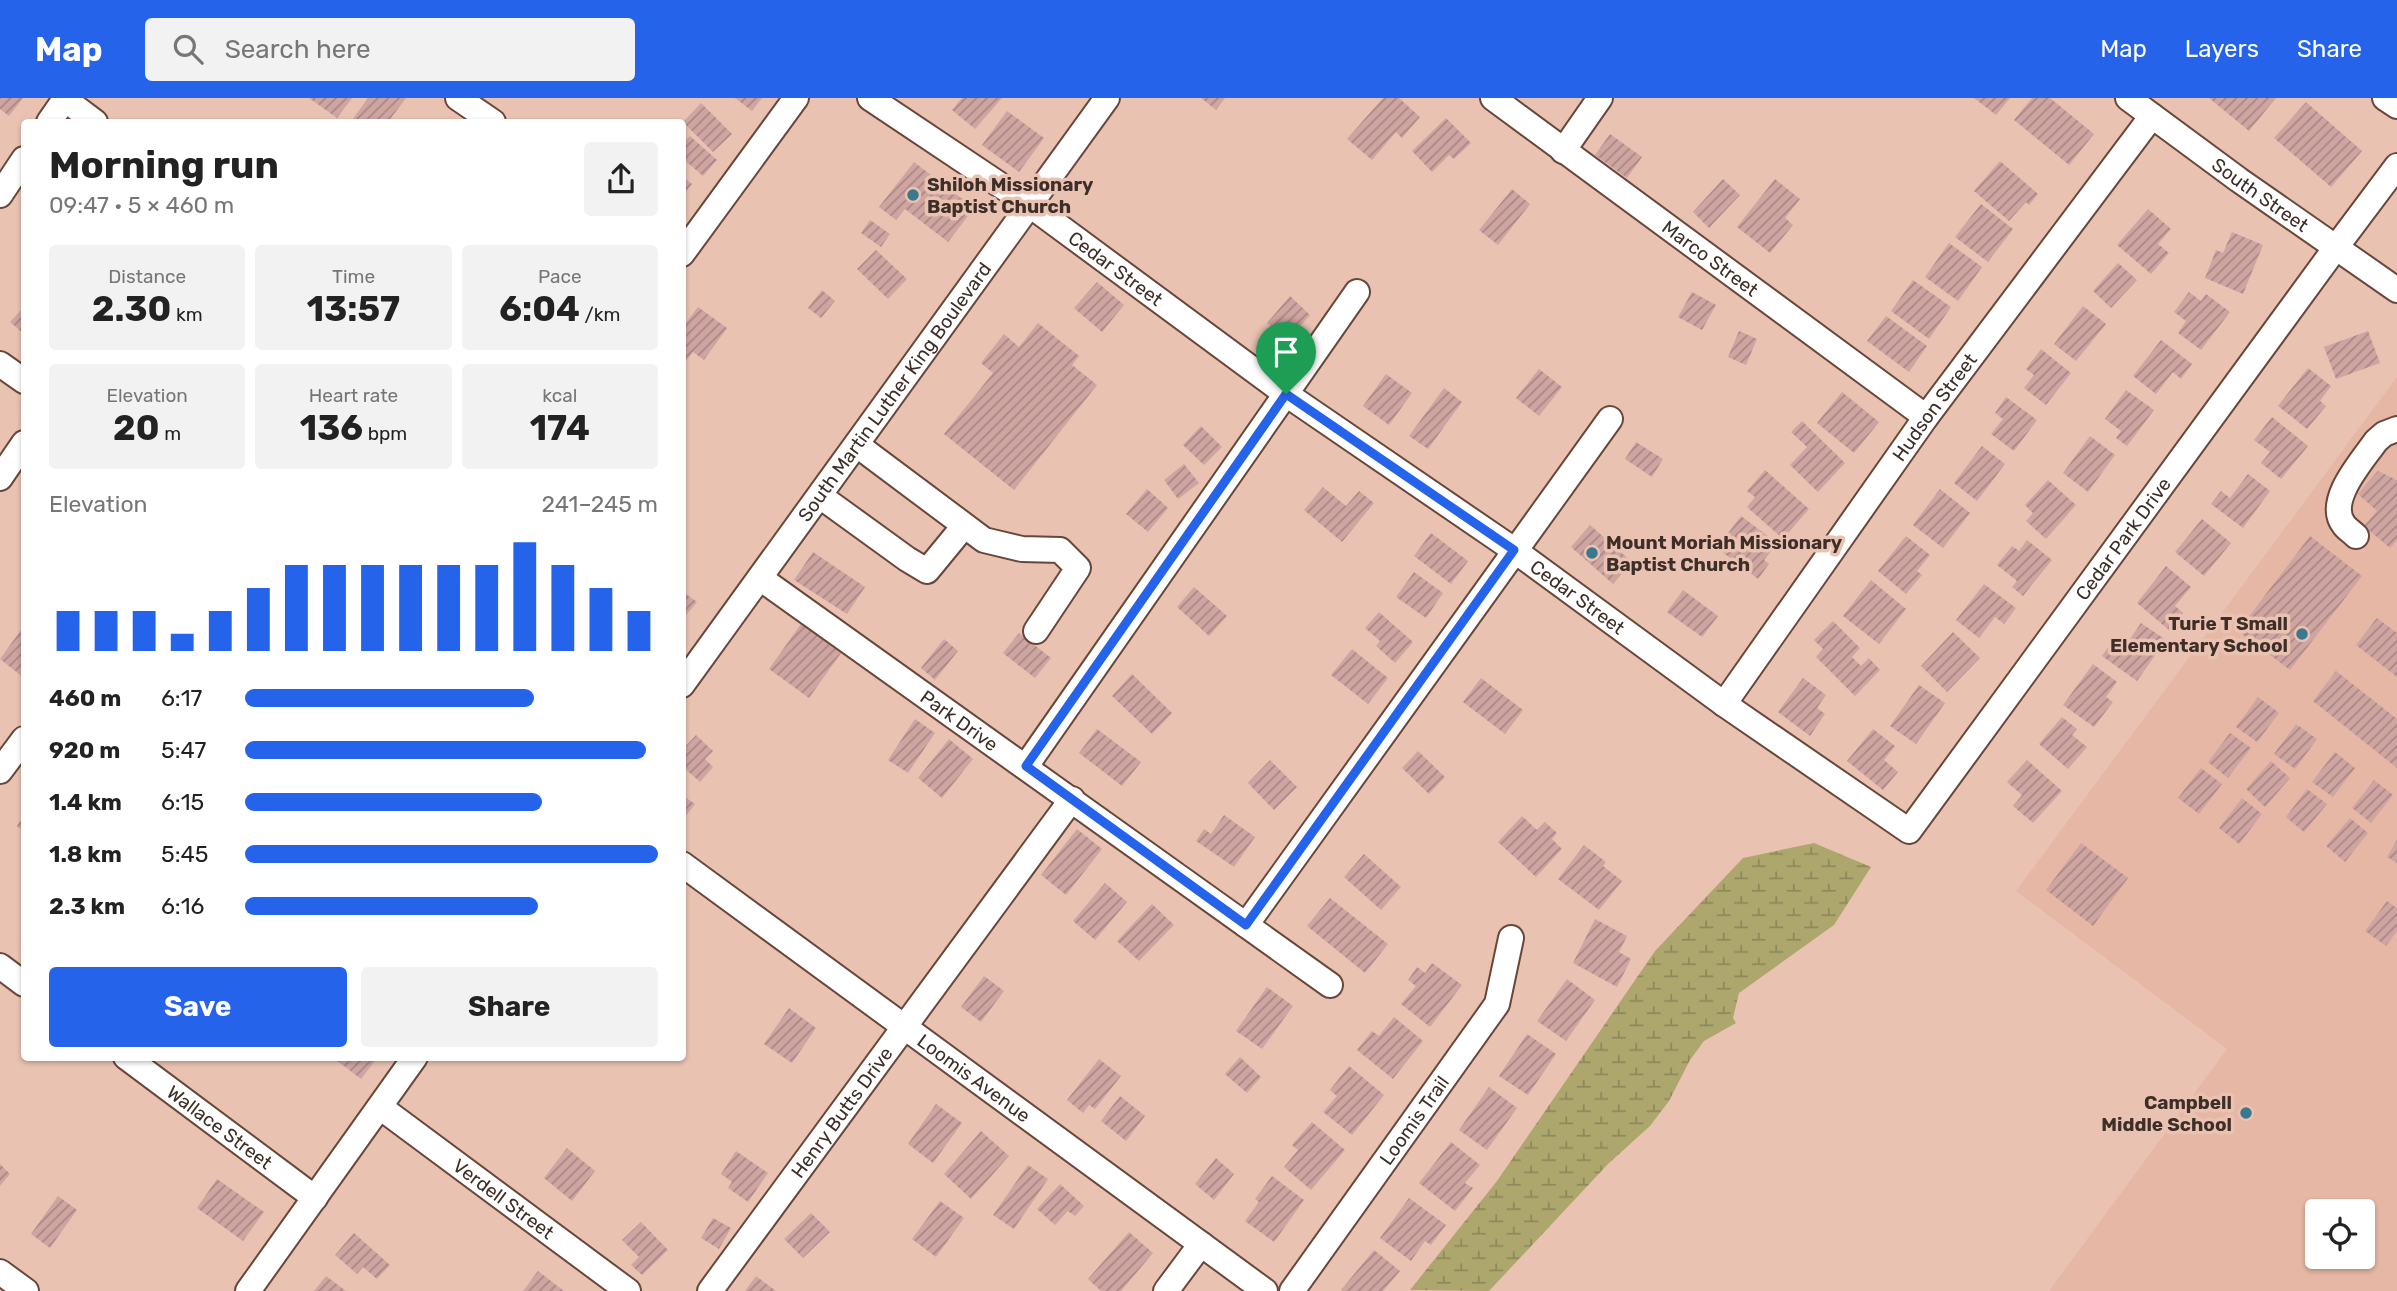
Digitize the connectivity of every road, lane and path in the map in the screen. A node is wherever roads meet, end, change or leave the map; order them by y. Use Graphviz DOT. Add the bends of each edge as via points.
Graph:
graph roads {
  1 [pos="458,98"];
  2 [pos="796,98"];
  3 [pos="870,98"];
  4 [pos="1107,98"];
  5 [pos="1493,98"];
  6 [pos="1600,98"];
  7 [pos="2128,98"];
  8 [pos="2385,98"];
  9 [pos="64,99"];
  10 [pos="2397,106"];
  11 [pos="2152,116"];
  12 [pos="51,119"];
  13 [pos="91,119"];
  14 [pos="489,119"];
  15 [pos="1563,151"];
  16 [pos="21,164"];
  17 [pos="2397,166"];
  18 [pos="0,195"];
  19 [pos="1030,205"];
  20 [pos="2337,246"];
  21 [pos="686,249"];
  22 [pos="2397,290"];
  23 [pos="1357,292"];
  24 [pos="0,364"];
  25 [pos="21,380"];
  26 [pos="1286,394"];
  27 [pos="1926,417"];
  28 [pos="1610,419"];
  29 [pos="2397,429"];
  30 [pos="856,445"];
  31 [pos="21,447"];
  32 [pos="0,478"];
  33 [pos="820,496"];
  34 [pos="964,526"];
  35 [pos="2356,536"];
  36 [pos="1514,550"];
  37 [pos="760,578"];
  38 [pos="1036,631"];
  39 [pos="686,680"];
  40 [pos="1724,704"];
  41 [pos="21,743"];
  42 [pos="1026,766"];
  43 [pos="0,771"];
  44 [pos="1072,799"];
  45 [pos="1909,831"];
  46 [pos="686,867"];
  47 [pos="1246,925"];
  48 [pos="1511,937"];
  49 [pos="0,966"];
  50 [pos="21,982"];
  51 [pos="1330,985"];
  52 [pos="904,1026"];
  53 [pos="131,1061"];
  54 [pos="412,1061"];
  55 [pos="380,1107"];
  56 [pos="315,1198"];
  57 [pos="1201,1244"];
  58 [pos="0,1272"];
  59 [pos="26,1291"];
  60 [pos="248,1291"];
  61 [pos="628,1291"];
  62 [pos="710,1291"];
  63 [pos="1166,1291"];
  64 [pos="1265,1291"];
  65 [pos="1292,1291"];
  1 -- 14 [label="street"];
  2 -- 21 [label="street"];
  3 -- 19 [label="street, Cedar Street"];
  4 -- 19 [label="street, South Martin Luther King Boulevard"];
  5 -- 15 [label="street, Marco Street"];
  6 -- 15 [label="street"];
  7 -- 11 [label="street, South Street"];
  8 -- 10 [label="street"];
  9 -- 12 [label="street"];
  9 -- 13 [label="street"];
  11 -- 20 [label="street, South Street"];
  11 -- 27 [label="street, Hudson Street"];
  15 -- 27 [label="street, Marco Street"];
  16 -- 18 [label="street"];
  17 -- 20 [label="street, Cedar Park Drive"];
  19 -- 26 [label="street, Cedar Street"];
  19 -- 30 [label="street, South Martin Luther King Boulevard"];
  20 -- 22 [label="street, South Street"];
  20 -- 45 [label="street, Cedar Park Drive"];
  23 -- 26 [label="street"];
  24 -- 25 [label="street"];
  26 -- 36 [label="street, Cedar Street"];
  26 -- 42 [label="street"];
  27 -- 40 [label="street, Hudson Street"];
  28 -- 36 [label="street"];
  29 -- 35 [label="street" via="2376,441 2342,491 2342,523"];
  30 -- 33 [label="street, South Martin Luther King Boulevard"];
  30 -- 34 [label="street"];
  31 -- 32 [label="street"];
  33 -- 34 [label="street" via="927,571"];
  33 -- 37 [label="street, South Martin Luther King Boulevard"];
  34 -- 38 [label="street" via="984,540 1022,549 1060,550 1078,568"];
  36 -- 40 [label="street, Cedar Street"];
  36 -- 47 [label="street"];
  37 -- 39 [label="street, South Martin Luther King Boulevard"];
  37 -- 42 [label="street, Park Drive"];
  40 -- 45 [label="street, Cedar Street"];
  41 -- 43 [label="street"];
  42 -- 44 [label="street, Park Drive"];
  44 -- 47 [label="street, Park Drive"];
  44 -- 52 [label="street, Henry Butts Drive"];
  46 -- 52 [label="street, Loomis Avenue"];
  47 -- 51 [label="street, Park Drive"];
  48 -- 65 [label="street, Loomis Trail" via="1497,1004"];
  49 -- 50 [label="street"];
  52 -- 57 [label="street, Loomis Avenue"];
  52 -- 62 [label="street, Henry Butts Drive"];
  53 -- 56 [label="street, Wallace Street"];
  54 -- 55 [label="street"];
  55 -- 56 [label="street"];
  55 -- 61 [label="street, Verdell Street"];
  56 -- 60 [label="street"];
  57 -- 63 [label="street"];
  57 -- 64 [label="street, Loomis Avenue"];
  58 -- 59 [label="street"];
}
